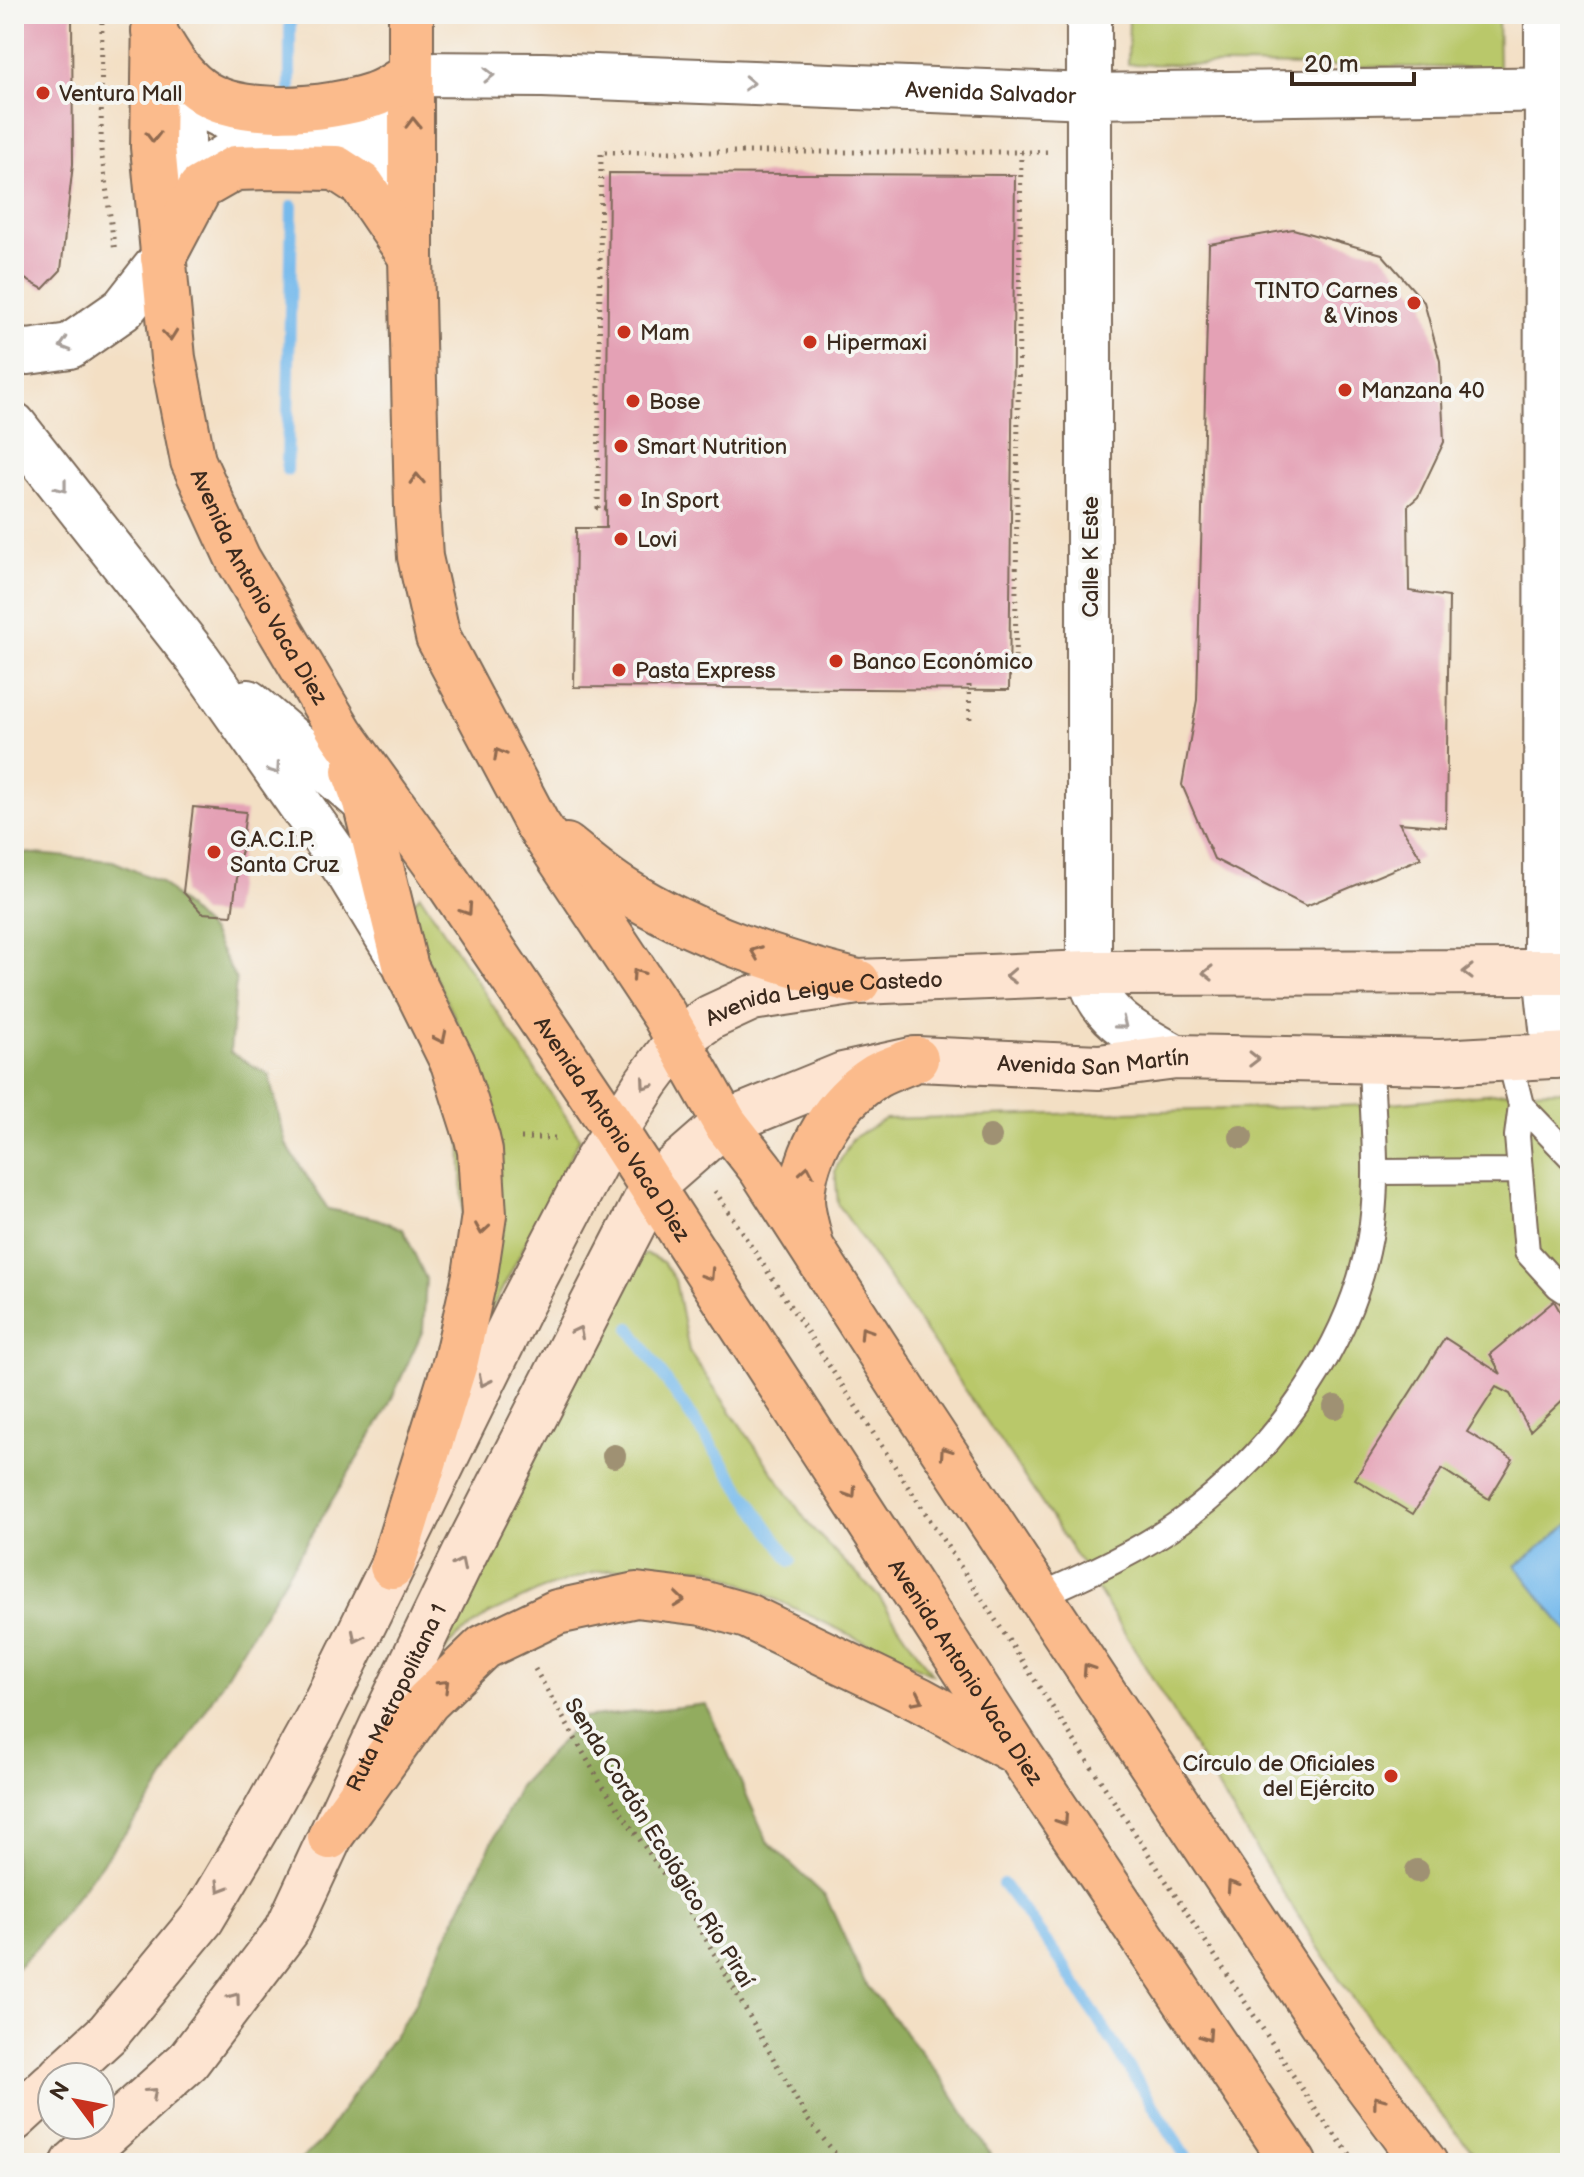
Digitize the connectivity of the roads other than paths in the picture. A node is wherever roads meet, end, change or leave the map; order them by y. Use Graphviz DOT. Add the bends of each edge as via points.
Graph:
graph roads {
  1 [pos="411,14"];
  2 [pos="1089,14"];
  3 [pos="1547,14"];
  4 [pos="154,22"];
  5 [pos="411,74"];
  6 [pos="1558,89"];
  7 [pos="1089,96"];
  8 [pos="188,176"];
  9 [pos="411,257"];
  10 [pos="163,258"];
  11 [pos="14,350"];
  12 [pos="14,425"];
  13 [pos="198,659"];
  14 [pos="341,733"];
  15 [pos="365,802"];
  16 [pos="537,824"];
  17 [pos="437,866"];
  18 [pos="406,968"];
  19 [pos="1558,972"];
  20 [pos="1089,973"];
  21 [pos="858,982"];
  22 [pos="679,1039"];
  23 [pos="1563,1055"];
  24 [pos="1176,1057"];
  25 [pos="1509,1057"];
  26 [pos="916,1059"];
  27 [pos="1371,1061"];
  28 [pos="1521,1105"];
  29 [pos="725,1123"];
  30 [pos="615,1130"];
  31 [pos="1570,1156"];
  32 [pos="1520,1171"];
  33 [pos="1376,1172"];
  34 [pos="653,1186"];
  35 [pos="811,1247"];
  36 [pos="1570,1294"];
  37 [pos="392,1566"];
  38 [pos="1039,1596"];
  39 [pos="1020,1755"];
  40 [pos="330,1837"];
  41 [pos="77,2061"];
  42 [pos="36,2099"];
  43 [pos="14,2119"];
  44 [pos="74,2163"];
  45 [pos="1294,2163"];
  46 [pos="1425,2163"];
  1 -- 5 [label="highway"];
  2 -- 7 [label="street, Calle K Este"];
  3 -- 6 [label="street"];
  4 -- 5 [label="highway" via="177,69 201,91 237,107 327,108 376,95"];
  4 -- 10 [label="highway, Avenida Antonio Vaca Diez, one-way" via="153,147"];
  5 -- 7 [label="street, Avenida Salvador, one-way"];
  9 -- 5 [label="highway, one-way"];
  6 -- 7 [label="street, Avenida Salvador"];
  6 -- 19 [label="street"];
  7 -- 20 [label="street, Calle K Este"];
  8 -- 8 [label="street" via="186,102 222,120 249,126 346,126 382,117 386,182 370,161 346,146 229,150"];
  9 -- 10 [label="highway" via="362,185 336,168 269,167 235,168 200,188"];
  16 -- 9 [label="highway, one-way" via="438,637 420,557"];
  10 -- 11 [label="street, one-way" via="123,309 70,346"];
  10 -- 14 [label="highway, Avenida Antonio Vaca Diez, one-way" via="173,358 193,461 238,559"];
  12 -- 13 [label="street, one-way"];
  13 -- 15 [label="street"];
  13 -- 18 [label="street, one-way" via="349,874"];
  14 -- 15 [label="highway"];
  14 -- 17 [label="highway, Avenida Antonio Vaca Diez"];
  15 -- 17 [label="street"];
  15 -- 18 [label="highway"];
  21 -- 16 [label="highway, one-way" via="790,965 681,922 623,890"];
  22 -- 16 [label="highway, one-way"];
  17 -- 30 [label="highway, Avenida Antonio Vaca Diez, one-way"];
  18 -- 37 [label="highway, one-way" via="458,1078 480,1151 484,1215 456,1360"];
  19 -- 20 [label="main road, one-way"];
  19 -- 23 [label="street"];
  20 -- 21 [label="main road, Avenida Leigue Castedo, one-way"];
  20 -- 24 [label="street, Calle K Este, one-way" via="1108,1013"];
  21 -- 22 [label="main road, Avenida Leigue Castedo" via="752,998"];
  22 -- 29 [label="highway"];
  22 -- 30 [label="main road, Avenida Leigue Castedo, one-way"];
  23 -- 25 [label="main road, Avenida San Martín"];
  24 -- 26 [label="main road, Avenida San Martín" via="1099,1067"];
  24 -- 27 [label="main road, Avenida San Martín, one-way"];
  25 -- 27 [label="main road, Avenida San Martín"];
  25 -- 28 [label="lane"];
  26 -- 29 [label="main road, Avenida San Martín" via="843,1075"];
  35 -- 26 [label="highway, one-way" via="802,1201 807,1160 832,1117 857,1090"];
  27 -- 33 [label="lane"];
  28 -- 31 [label="lane"];
  28 -- 32 [label="lane"];
  29 -- 34 [label="main road, Avenida San Martín"];
  29 -- 35 [label="highway"];
  30 -- 34 [label="highway, Avenida Antonio Vaca Diez"];
  30 -- 37 [label="main road, one-way" via="521,1305"];
  32 -- 33 [label="lane"];
  32 -- 36 [label="lane" via="1527,1252"];
  33 -- 38 [label="lane" via="1362,1275 1328,1354 1281,1425 1222,1488 1183,1520"];
  34 -- 39 [label="highway, Avenida Antonio Vaca Diez, one-way"];
  40 -- 34 [label="main road, Ruta Metropolitana 1, one-way" via="466,1551"];
  38 -- 35 [label="highway, one-way"];
  37 -- 41 [label="main road, one-way" via="318,1717 202,1919 108,2033"];
  46 -- 38 [label="highway, one-way" via="1340,2049"];
  40 -- 39 [label="highway, one-way" via="427,1702 484,1647 557,1612 636,1595 702,1603 747,1616 919,1699"];
  39 -- 45 [label="highway, Avenida Antonio Vaca Diez, one-way"];
  44 -- 40 [label="main road, Ruta Metropolitana 1, one-way" via="188,2061 287,1930"];
  42 -- 43 [label="main road"];
}
